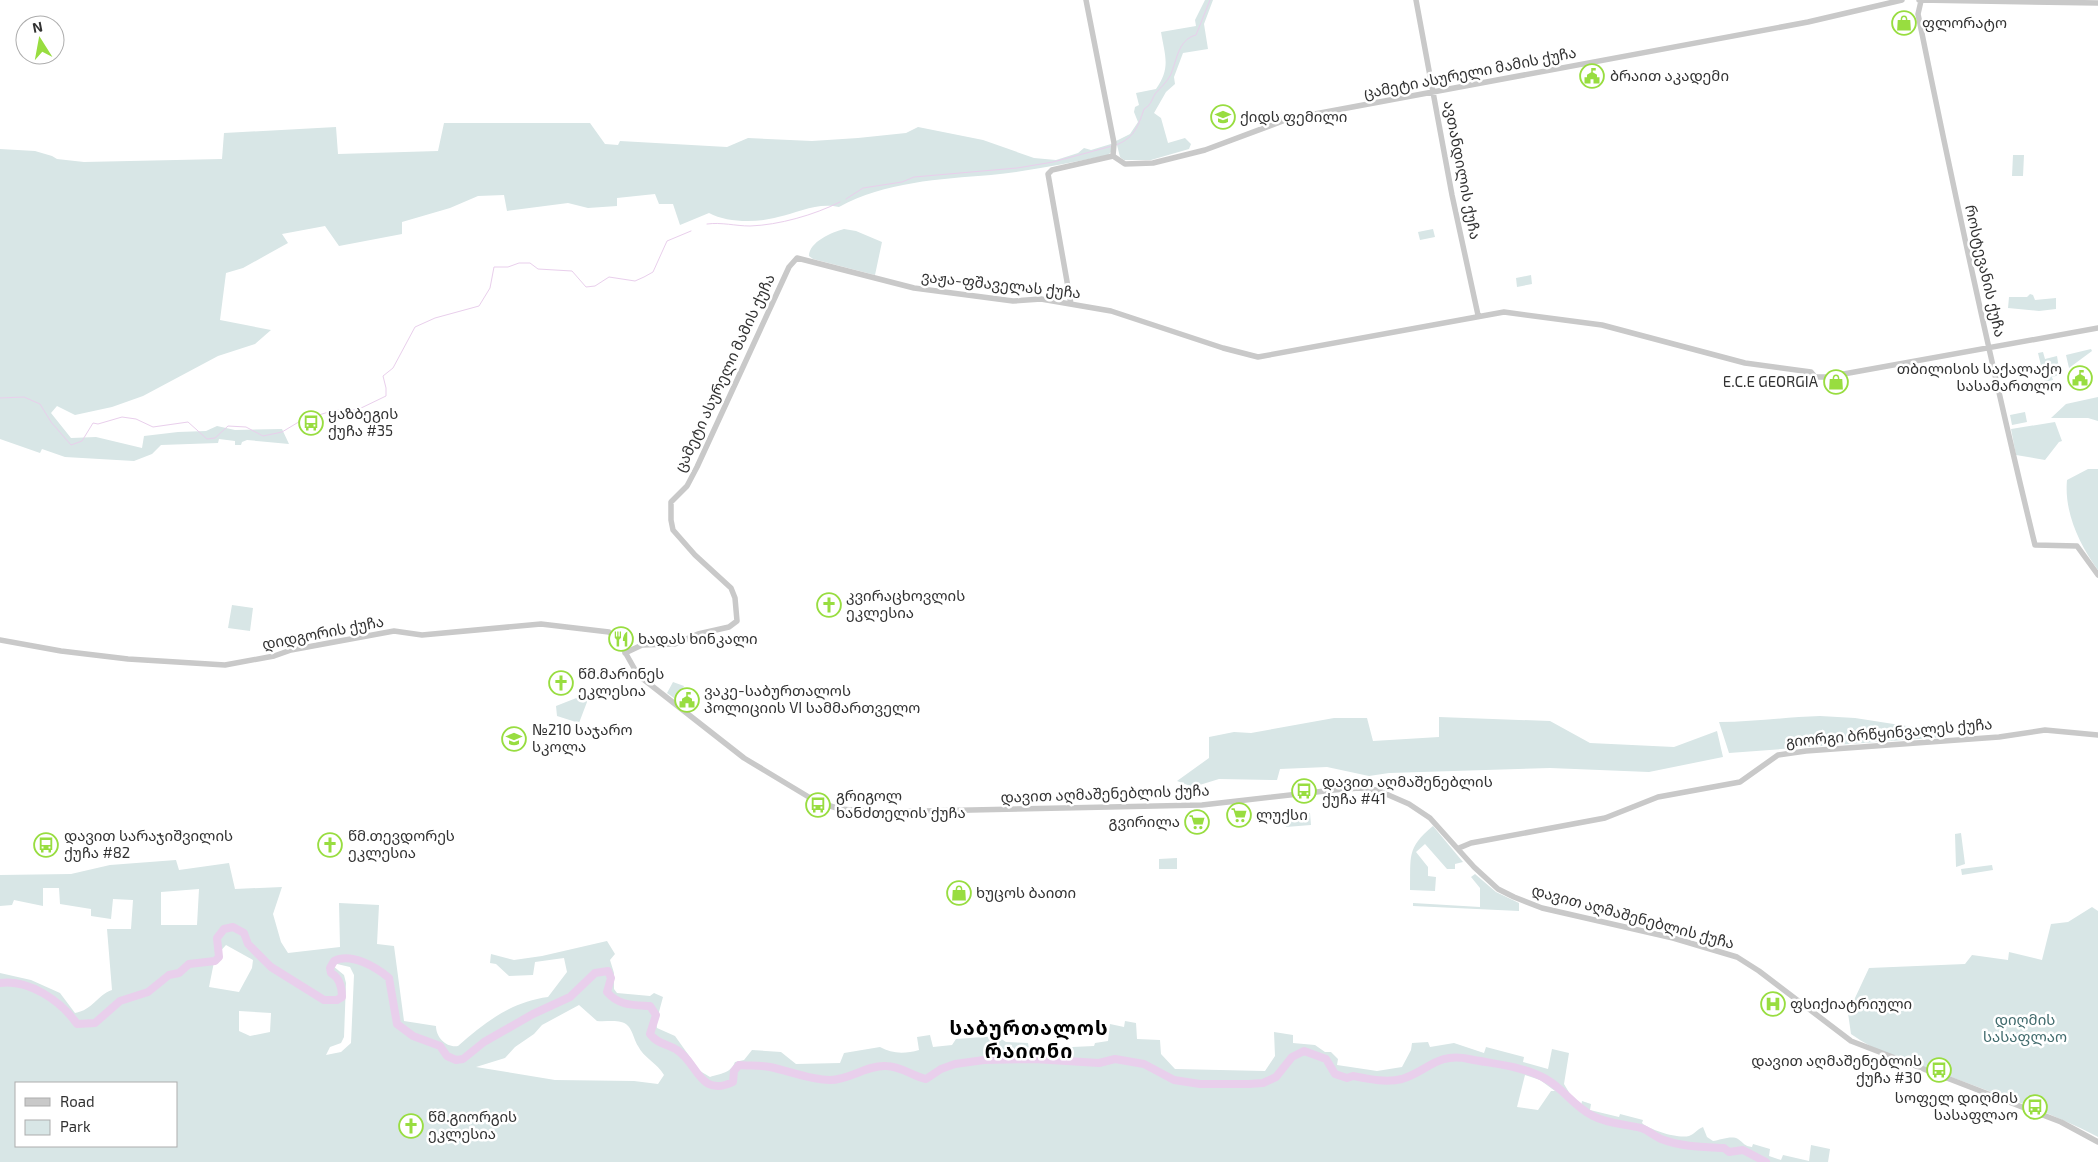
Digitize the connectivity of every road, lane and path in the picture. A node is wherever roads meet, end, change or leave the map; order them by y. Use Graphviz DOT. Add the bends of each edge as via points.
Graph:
graph roads {
  1 [pos="1086,0"];
  2 [pos="1416,0"];
  3 [pos="1902,0"];
  4 [pos="1920,0"];
  5 [pos="2098,3"];
  6 [pos="1434,94"];
  7 [pos="1113,156"];
  8 [pos="797,258"];
  9 [pos="1071,304"];
  10 [pos="1478,315"];
  11 [pos="2098,328"];
  12 [pos="1989,348"];
  13 [pos="2098,575"];
  14 [pos="0,640"];
  15 [pos="625,653"];
  16 [pos="632,667"];
  17 [pos="2098,735"];
  18 [pos="1459,848"];
  19 [pos="2098,1142"];
  1 -- 7 [label="street" via="1115,146"];
  2 -- 6 [label="street, ავთანდილის ქუჩა"];
  3 -- 6 [label="street, ცამეტი ასურელი მამის ქუჩა" via="1808,22"];
  4 -- 5 [label="street"];
  4 -- 12 [label="street, როსტევანის ქუჩა" via="1918,14"];
  6 -- 7 [label="street, ცამეტი ასურელი მამის ქუჩა" via="1288,120 1205,150 1152,162 1125,164"];
  6 -- 10 [label="street, ავთანდილის ქუჩა"];
  7 -- 9 [label="street" via="1049,171"];
  8 -- 9 [label="street, ვაჟა-ფშაველას ქუჩა" via="914,288"];
  8 -- 15 [label="street, ცამეტი ასურელი მამის ქუჩა" via="789,267 697,467 687,486 671,502 669,512 673,530 694,555 731,588 736,621 729,628 698,634 674,644 642,645"];
  9 -- 10 [label="street, ვაჟა-ფშაველას ქუჩა" via="1111,311 1258,357"];
  10 -- 12 [label="street" via="1504,312 1574,320 1744,363 1811,372 1815,377"];
  11 -- 12 [label="street"];
  12 -- 13 [label="street, როსტევანის ქუჩა" via="2035,545 2077,546"];
  14 -- 15 [label="street, დიდგორის ქუჩა" via="128,659 225,665 385,632 422,635 541,624 609,632"];
  15 -- 16 [label="street, დიდგორის ქუჩა"];
  16 -- 18 [label="street, დავით აღმაშენებლის ქუჩა" via="744,758 817,802 840,809 878,812 1202,806 1258,797 1359,788 1377,790 1409,804 1430,818"];
  17 -- 18 [label="street, გიორგი ბრწყინვალეს ქუჩა" via="2044,730 1778,755 1740,782 1658,797 1605,818"];
  18 -- 19 [label="street, დავით აღმაშენებლის ქუჩა" via="1498,889 1514,897 1542,908 1673,938 1737,957 1851,1041 2061,1122"];
}
